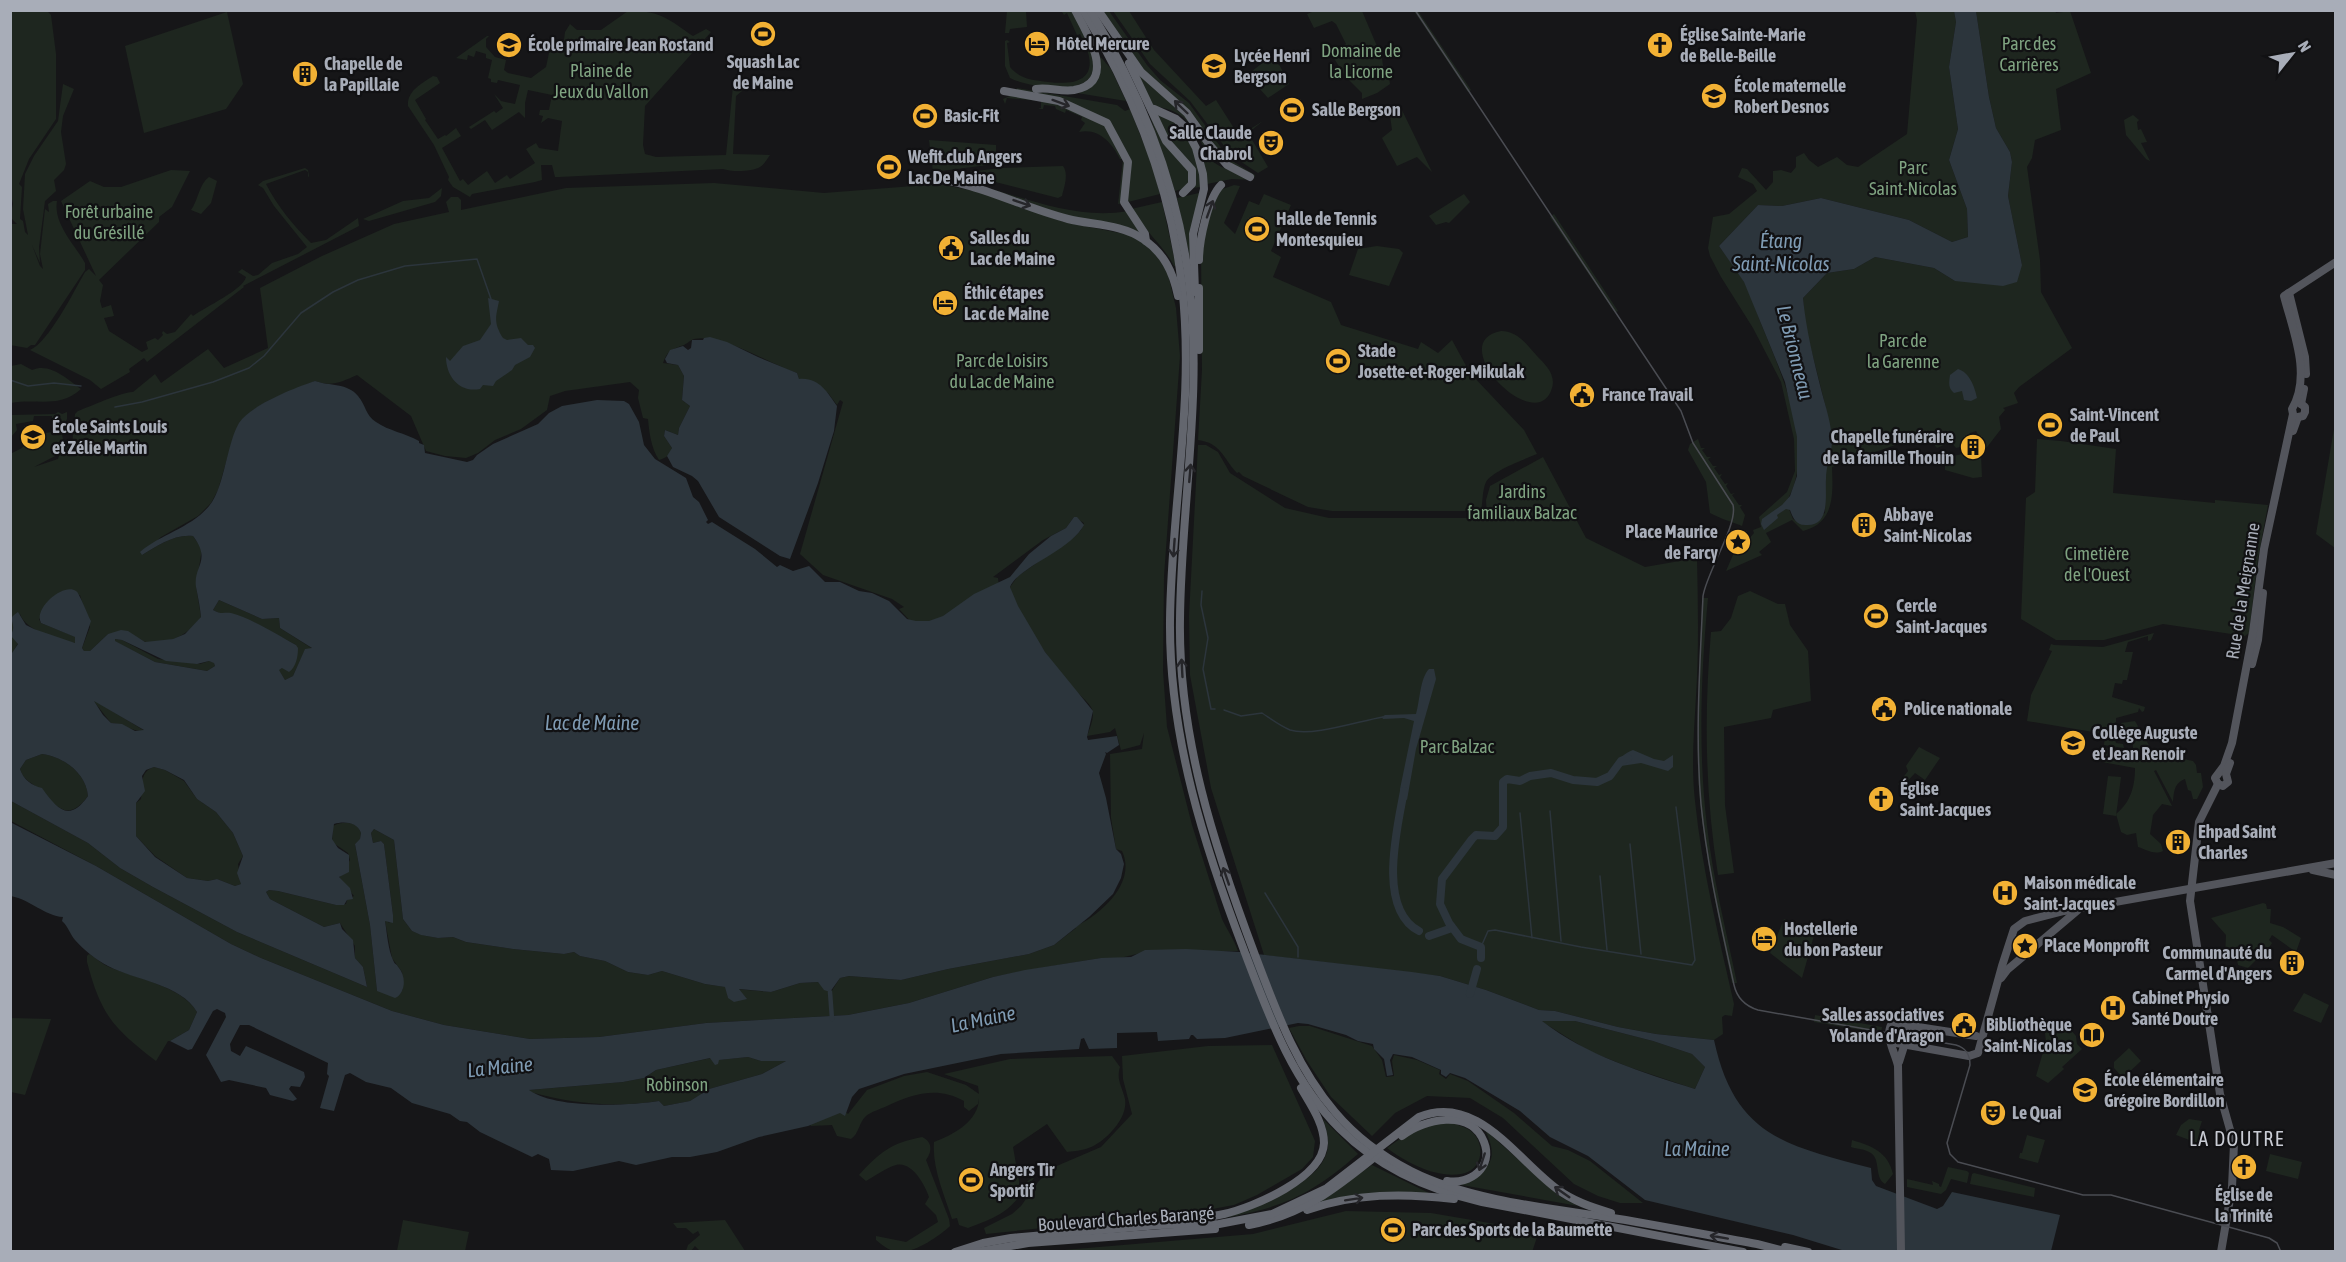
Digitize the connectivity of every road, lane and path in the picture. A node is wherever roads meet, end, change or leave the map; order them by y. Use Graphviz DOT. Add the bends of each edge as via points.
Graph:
graph roads {
  1 [pos="1075,10"];
  2 [pos="1083,10"];
  3 [pos="1090,10"];
  4 [pos="1098,10"];
  5 [pos="1108,24"];
  6 [pos="1036,89"];
  7 [pos="1004,91"];
  8 [pos="1154,109"];
  9 [pos="1250,177"];
  10 [pos="926,178"];
  11 [pos="1221,185"];
  12 [pos="1183,193"];
  13 [pos="1146,241"];
  14 [pos="2335,262"];
  15 [pos="1198,350"];
  16 [pos="1185,402"];
  17 [pos="2298,404"];
  18 [pos="2296,416"];
  19 [pos="1194,423"];
  20 [pos="1188,435"];
  21 [pos="1187,448"];
  22 [pos="2336,862"];
  23 [pos="2306,870"];
  24 [pos="2336,875"];
  25 [pos="2190,890"];
  26 [pos="2078,910"];
  27 [pos="1242,932"];
  28 [pos="1999,981"];
  29 [pos="1906,1025"];
  30 [pos="1979,1038"];
  31 [pos="1891,1042"];
  32 [pos="1904,1044"];
  33 [pos="1284,1047"];
  34 [pos="1898,1066"];
  35 [pos="1362,1141"];
  36 [pos="1389,1160"];
  37 [pos="1482,1202"];
  38 [pos="1277,1219"];
  39 [pos="1635,1222"];
  40 [pos="1159,1225"];
  41 [pos="1776,1248"];
  42 [pos="956,1251"];
  43 [pos="976,1251"];
  44 [pos="1743,1251"];
  45 [pos="1789,1251"];
  46 [pos="1808,1251"];
  47 [pos="1901,1251"];
  48 [pos="2221,1251"];
  1 -- 6 [label="highway" via="1096,55 1096,71 1089,82 1074,90"];
  2 -- 16 [label="highway" via="1140,121 1171,221 1187,339"];
  3 -- 19 [label="highway" via="1146,118 1178,219 1189,282"];
  4 -- 5 [label="highway"];
  9 -- 5 [label="highway, one-way" via="1220,158 1188,113 1141,72"];
  5 -- 12 [label="highway" via="1166,141 1192,170 1192,184"];
  7 -- 13 [label="highway, one-way" via="1059,101 1107,123 1128,162 1124,202"];
  8 -- 15 [label="highway" via="1178,120 1187,130 1204,177 1193,234"];
  10 -- 13 [label="highway, one-way" via="951,180 1066,219 1134,233"];
  15 -- 11 [label="highway, one-way" via="1199,252 1205,222"];
  13 -- 16 [label="highway" via="1165,259 1175,282 1182,321"];
  14 -- 17 [label="main road" via="2286,295 2306,361 2306,382"];
  15 -- 19 [label="highway"];
  16 -- 20 [label="highway"];
  17 -- 18 [label="main road" via="2292,409"];
  17 -- 18 [label="main road" via="2306,412"];
  18 -- 25 [label="main road, Rue de la Meignanne" via="2268,553 2258,640 2235,746 2224,773 2229,778 2227,784 2218,784 2199,822"];
  19 -- 20 [label="highway"];
  20 -- 21 [label="highway"];
  27 -- 21 [label="highway, one-way" via="1205,809 1182,685 1179,621"];
  21 -- 27 [label="highway, one-way" via="1170,621 1178,723 1206,844"];
  22 -- 23 [label="main road"];
  23 -- 24 [label="main road"];
  23 -- 25 [label="main road"];
  25 -- 26 [label="main road"];
  25 -- 48 [label="main road" via="2222,1100 2234,1144 2232,1187"];
  26 -- 28 [label="main road"];
  26 -- 28 [label="main road" via="2038,916 2018,924"];
  27 -- 33 [label="highway"];
  27 -- 35 [label="highway" via="1293,1049 1322,1097"];
  28 -- 30 [label="main road"];
  29 -- 30 [label="main road"];
  29 -- 31 [label="main road" via="1892,1023 1887,1036"];
  29 -- 32 [label="main road"];
  30 -- 32 [label="main road" via="1978,1053 1974,1056"];
  31 -- 32 [label="main road"];
  31 -- 34 [label="main road"];
  32 -- 34 [label="main road"];
  33 -- 35 [label="highway" via="1311,1094 1339,1128"];
  33 -- 40 [label="highway" via="1286,1060 1320,1124 1324,1142 1317,1162 1304,1176 1259,1202 1225,1214"];
  34 -- 47 [label="main road"];
  35 -- 36 [label="highway"];
  36 -- 37 [label="highway" via="1437,1190"];
  38 -- 36 [label="highway, one-way" via="1328,1194 1406,1132 1429,1121 1465,1124 1481,1136 1486,1149 1478,1174 1456,1182"];
  36 -- 39 [label="highway" via="1429,1179 1474,1193"];
  38 -- 37 [label="highway, one-way" via="1374,1196"];
  37 -- 44 [label="highway"];
  38 -- 43 [label="highway, Boulevard Charles Barangé" via="1243,1226 1028,1243"];
  39 -- 40 [label="highway, Boulevard Charles Barangé, one-way" via="1568,1196 1492,1131 1465,1115 1447,1111 1419,1117 1327,1188 1272,1214 1219,1224"];
  41 -- 39 [label="highway, one-way"];
  40 -- 42 [label="highway, Boulevard Charles Barangé" via="1011,1238"];
  41 -- 45 [label="highway"];
  41 -- 46 [label="highway"];
}
